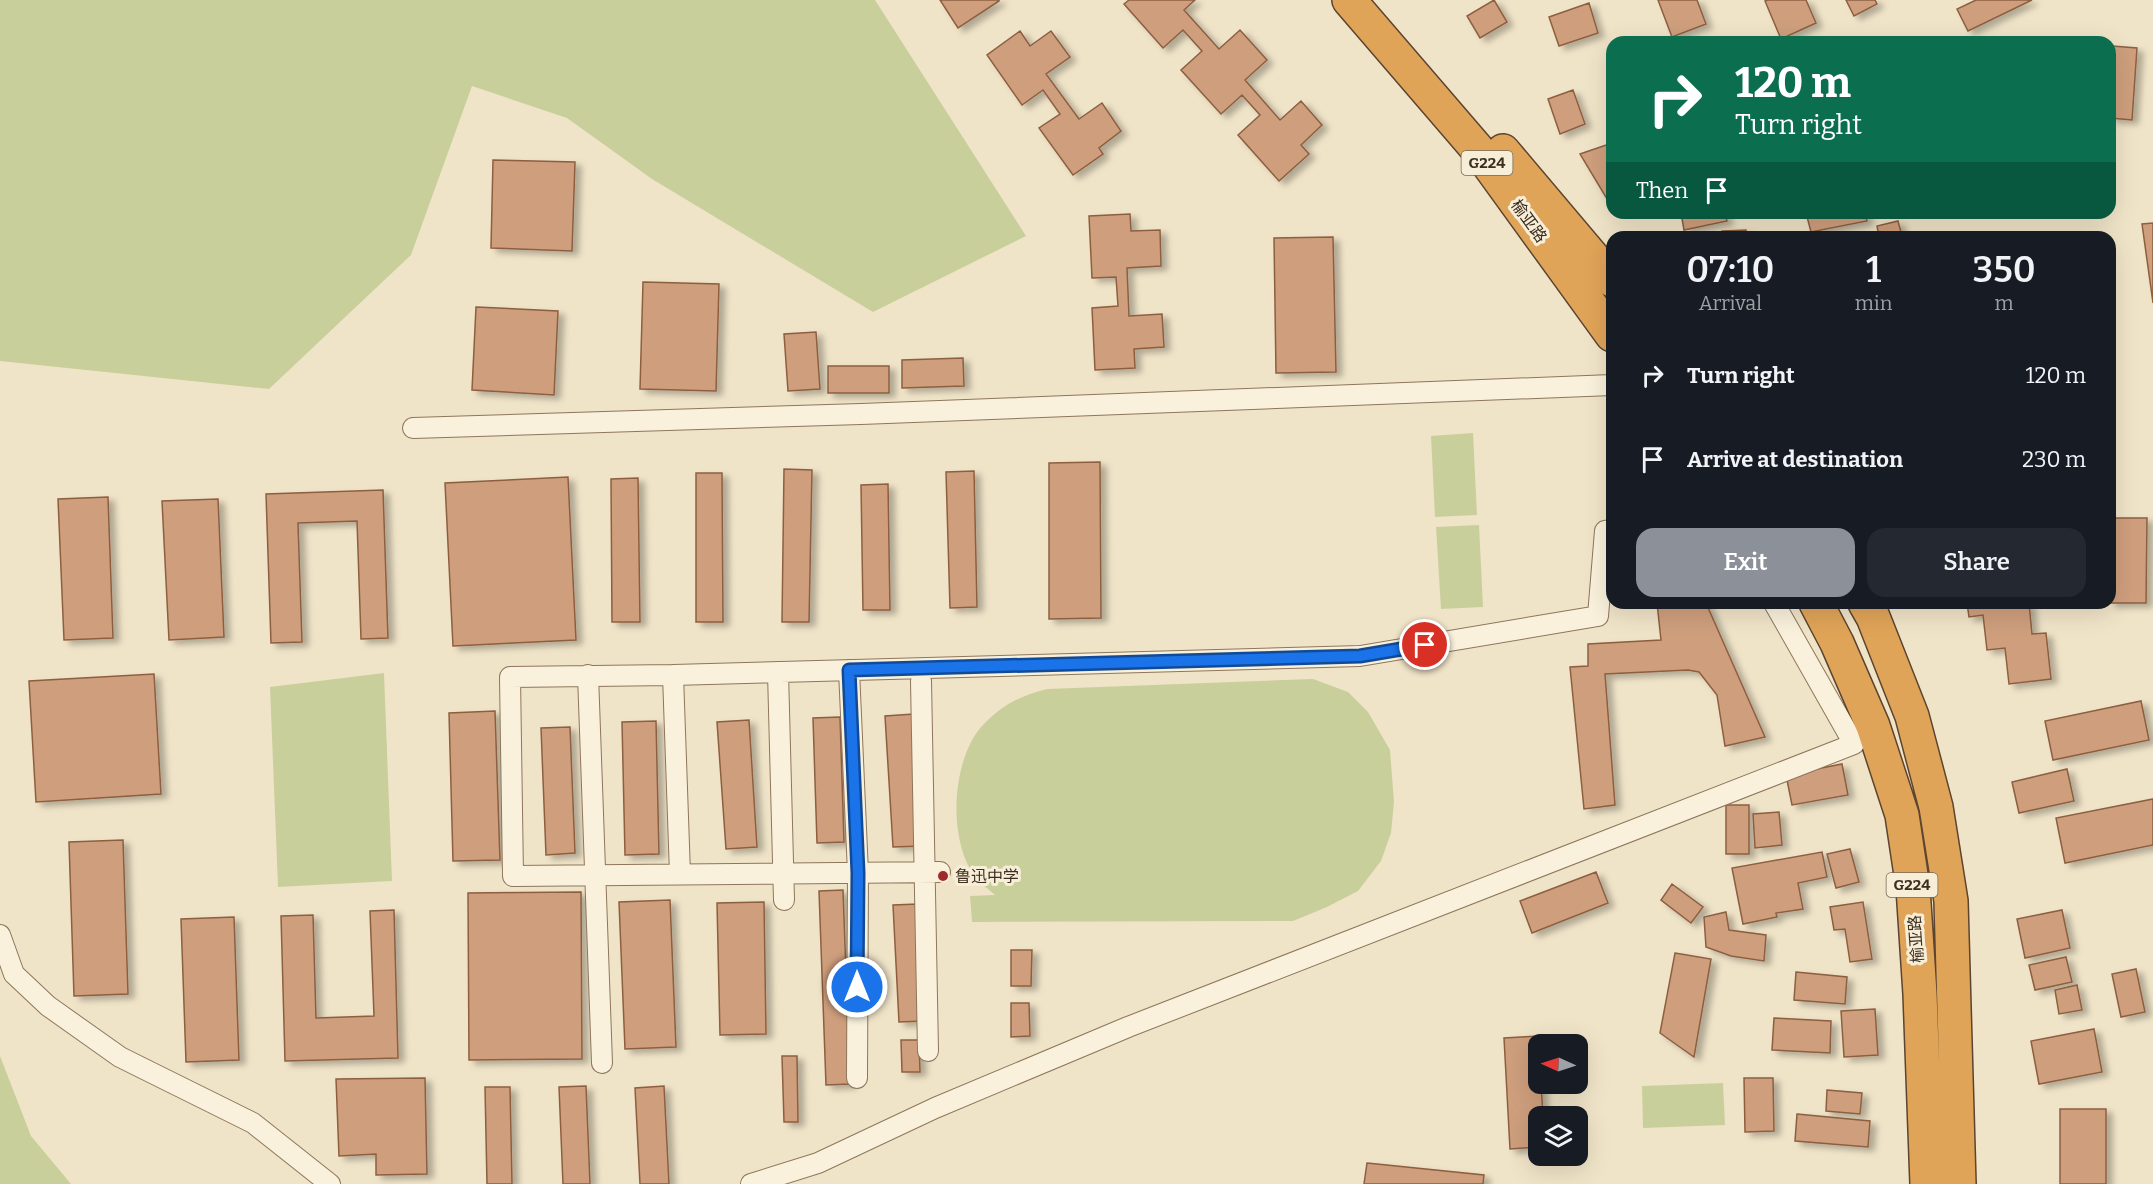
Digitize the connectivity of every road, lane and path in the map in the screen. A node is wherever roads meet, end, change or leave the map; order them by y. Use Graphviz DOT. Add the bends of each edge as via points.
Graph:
graph roads {
  1 [pos="1349,0"];
  2 [pos="1374,0"];
  3 [pos="1606,273"];
  4 [pos="1606,327"];
  5 [pos="1606,385"];
  6 [pos="413,428"];
  7 [pos="1606,531"];
  8 [pos="1777,609"];
  9 [pos="1819,609"];
  10 [pos="1868,609"];
  11 [pos="849,670"];
  12 [pos="778,672"];
  13 [pos="588,675"];
  14 [pos="673,675"];
  15 [pos="921,681"];
  16 [pos="932,872"];
  17 [pos="783,873"];
  18 [pos="858,873"];
  19 [pos="680,874"];
  20 [pos="596,875"];
  21 [pos="784,900"];
  22 [pos="0,935"];
  23 [pos="928,1051"];
  24 [pos="602,1063"];
  25 [pos="857,1078"];
  26 [pos="330,1184"];
  27 [pos="751,1184"];
  28 [pos="1927,1184"];
  29 [pos="1959,1184"];
  1 -- 4 [label="highway, 榆亚路 / G224" via="1478,150"];
  2 -- 3 [label="highway, 榆亚路 / G224"];
  5 -- 6 [label="street"];
  7 -- 11 [label="street" via="1598,616 1360,656"];
  8 -- 27 [label="street" via="1854,744 1128,1027 935,1108 818,1163"];
  9 -- 28 [label="highway, 榆亚路 / G224" via="1873,726 1902,815 1913,888"];
  10 -- 29 [label="highway, G224" via="1912,716 1936,807 1951,901"];
  11 -- 12 [label="street"];
  11 -- 18 [label="street"];
  12 -- 14 [label="street"];
  12 -- 17 [label="street"];
  13 -- 14 [label="street"];
  13 -- 20 [label="street"];
  13 -- 20 [label="street" via="510,676 513,876"];
  14 -- 19 [label="street"];
  15 -- 16 [label="street"];
  16 -- 18 [label="street"];
  16 -- 23 [label="street"];
  17 -- 18 [label="street"];
  17 -- 19 [label="street"];
  17 -- 21 [label="street"];
  18 -- 25 [label="street"];
  19 -- 20 [label="street"];
  20 -- 24 [label="street"];
  22 -- 26 [label="street" via="14,974 48,1006 120,1057 253,1122"];
}
